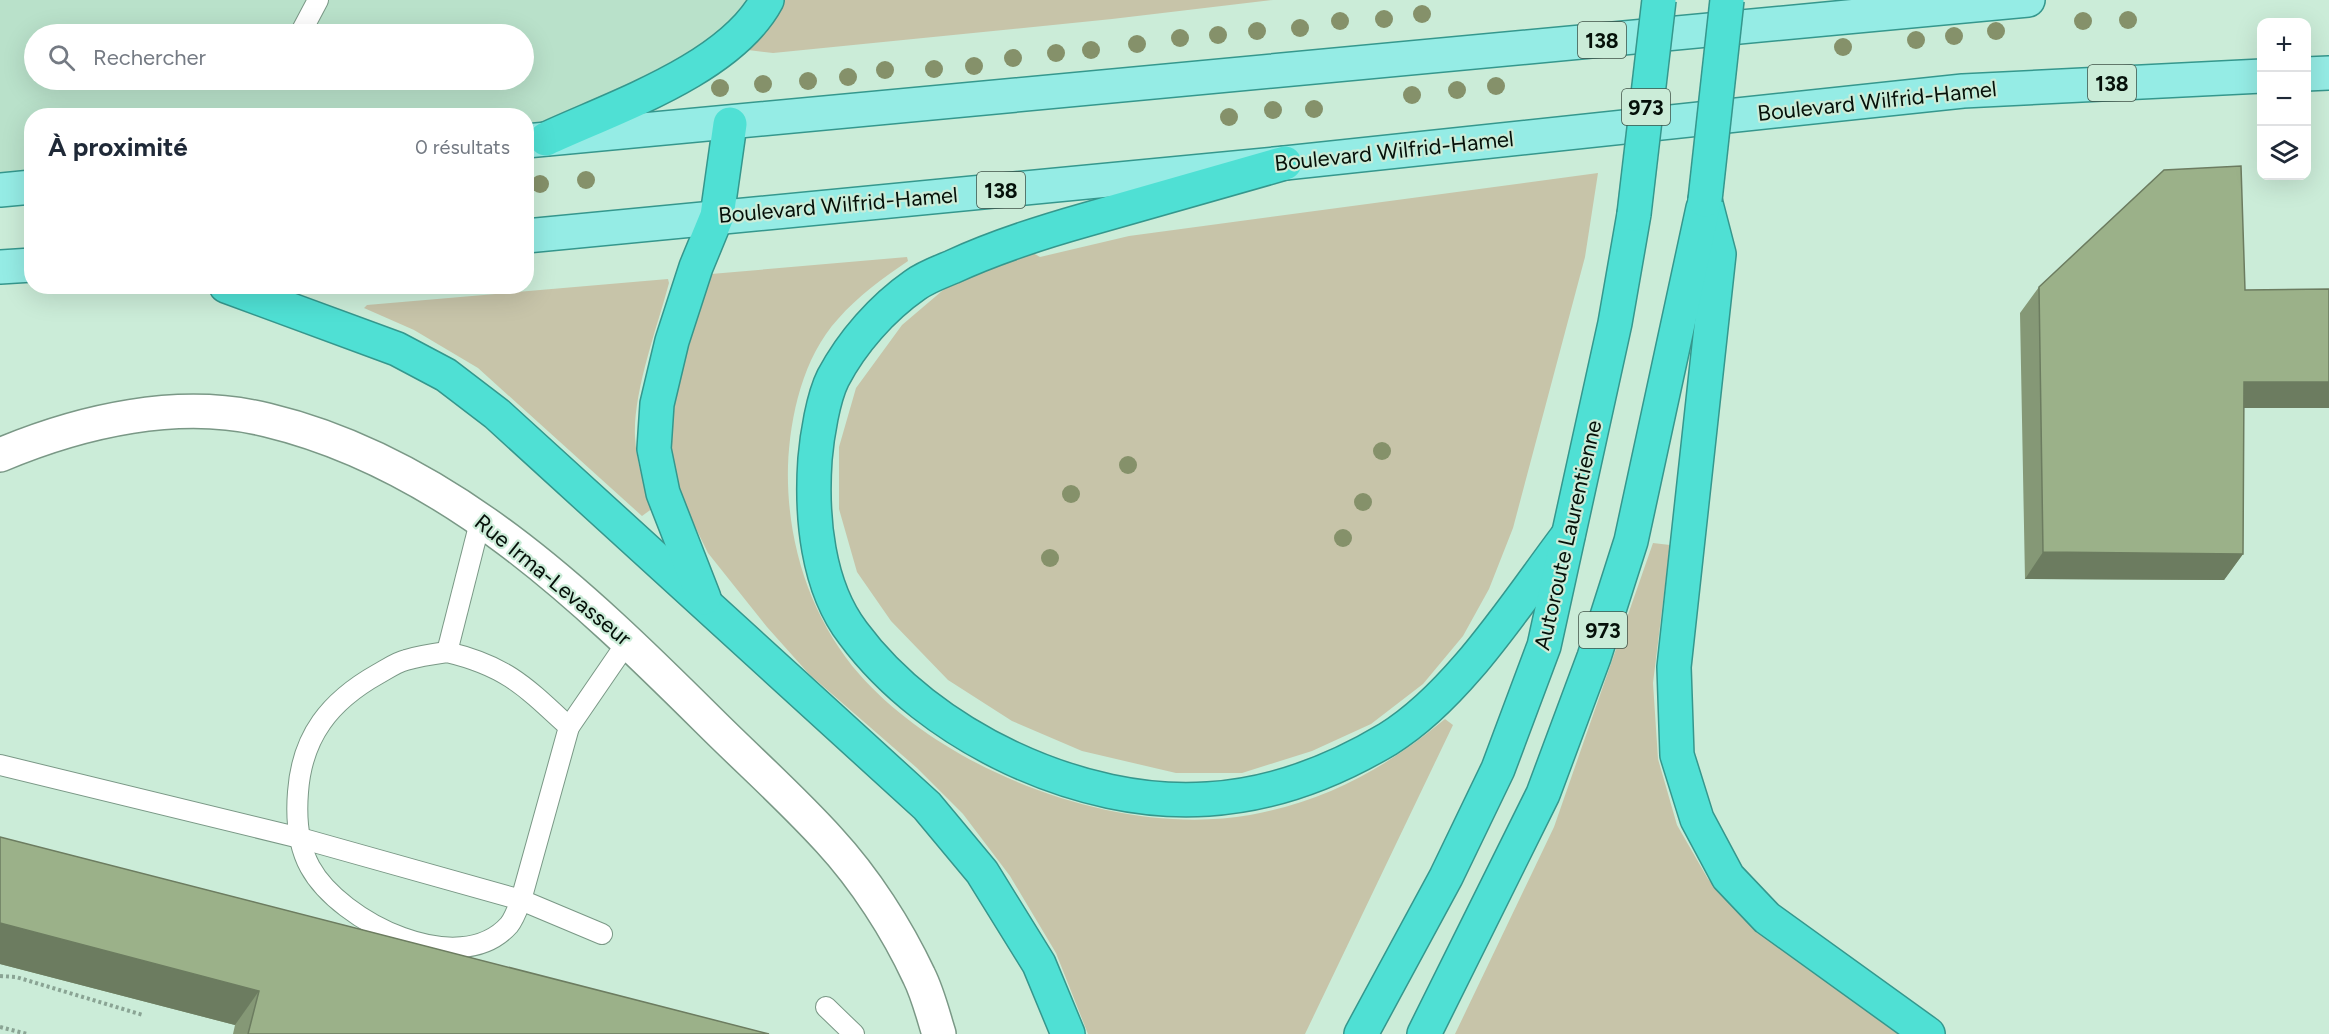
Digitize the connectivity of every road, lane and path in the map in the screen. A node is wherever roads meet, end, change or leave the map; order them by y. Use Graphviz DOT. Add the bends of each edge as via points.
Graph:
graph roads {
  1 [pos="318,0"];
  2 [pos="767,0"];
  3 [pos="1659,0"];
  4 [pos="1727,0"];
  5 [pos="2028,0"];
  6 [pos="305,24"];
  7 [pos="2329,73"];
  8 [pos="2311,74"];
  9 [pos="2257,76"];
  10 [pos="730,123"];
  11 [pos="536,140"];
  12 [pos="1285,163"];
  13 [pos="24,188"];
  14 [pos="0,190"];
  15 [pos="1705,200"];
  16 [pos="717,216"];
  17 [pos="534,235"];
  18 [pos="24,266"];
  19 [pos="0,267"];
  20 [pos="248,294"];
  21 [pos="0,455"];
  22 [pos="481,518"];
  23 [pos="1568,535"];
  24 [pos="707,606"];
  25 [pos="628,640"];
  26 [pos="447,652"];
  27 [pos="569,727"];
  28 [pos="0,765"];
  29 [pos="300,838"];
  30 [pos="521,900"];
  31 [pos="602,934"];
  32 [pos="0,976"];
  33 [pos="826,1007"];
  34 [pos="143,1015"];
  35 [pos="0,1026"];
  36 [pos="27,1034"];
  37 [pos="854,1034"];
  38 [pos="939,1034"];
  39 [pos="1068,1034"];
  40 [pos="1361,1034"];
  41 [pos="1424,1034"];
  42 [pos="1928,1034"];
  1 -- 6 [label="lane"];
  2 -- 11 [label="highway" via="728,45 693,71"];
  3 -- 23 [label="highway, Autoroute Laurentienne / 973, bridge" via="1634,214 1615,323"];
  4 -- 15 [label="highway, 973, bridge"];
  5 -- 10 [label="main road, 138"];
  7 -- 8 [label="main road"];
  9 -- 12 [label="main road, Boulevard Wilfrid-Hamel / 138" via="1963,91"];
  10 -- 11 [label="main road, 138"];
  10 -- 16 [label="highway"];
  12 -- 16 [label="main road, Boulevard Wilfrid-Hamel / 138"];
  12 -- 23 [label="highway" via="993,248 916,284 869,326 831,380 817,440 812,502 824,576 851,632 897,682 958,729 1017,759 1074,783 1140,798 1207,800 1269,791 1332,769 1390,738 1432,704 1482,649"];
  13 -- 14 [label="main road"];
  15 -- 41 [label="highway, 973" via="1631,541 1594,657 1543,794"];
  15 -- 42 [label="highway" via="1719,254 1674,667 1677,756 1697,819 1728,877 1767,918"];
  16 -- 17 [label="main road, Boulevard Wilfrid-Hamel / 138"];
  16 -- 24 [label="highway" via="672,341 657,404 654,449 663,493"];
  18 -- 19 [label="main road"];
  20 -- 24 [label="highway" via="398,350 446,375 497,414"];
  21 -- 22 [label="street, Rue Irma-Levasseur" via="112,421 164,412 205,411 265,419 329,439 398,471"];
  22 -- 25 [label="street, Rue Irma-Levasseur"];
  22 -- 26 [label="lane"];
  23 -- 40 [label="highway, Autoroute Laurentienne / 973" via="1544,646 1498,769 1446,878"];
  24 -- 39 [label="highway" via="927,806 982,872 1040,964"];
  25 -- 27 [label="lane"];
  25 -- 38 [label="street, Rue Irma-Levasseur" via="830,841 878,904 920,978"];
  26 -- 27 [label="lane" via="481,660 519,681"];
  26 -- 29 [label="lane" via="404,660 358,685 323,716 299,777"];
  27 -- 30 [label="lane"];
  28 -- 29 [label="lane"];
  29 -- 30 [label="lane"];
  29 -- 30 [label="lane" via="311,868 344,906 385,932 427,946 456,948 484,942 509,924"];
  30 -- 31 [label="lane"];
  32 -- 34 [label="path" via="16,977"];
  33 -- 37 [label="lane"];
  35 -- 36 [label="path"];
}
